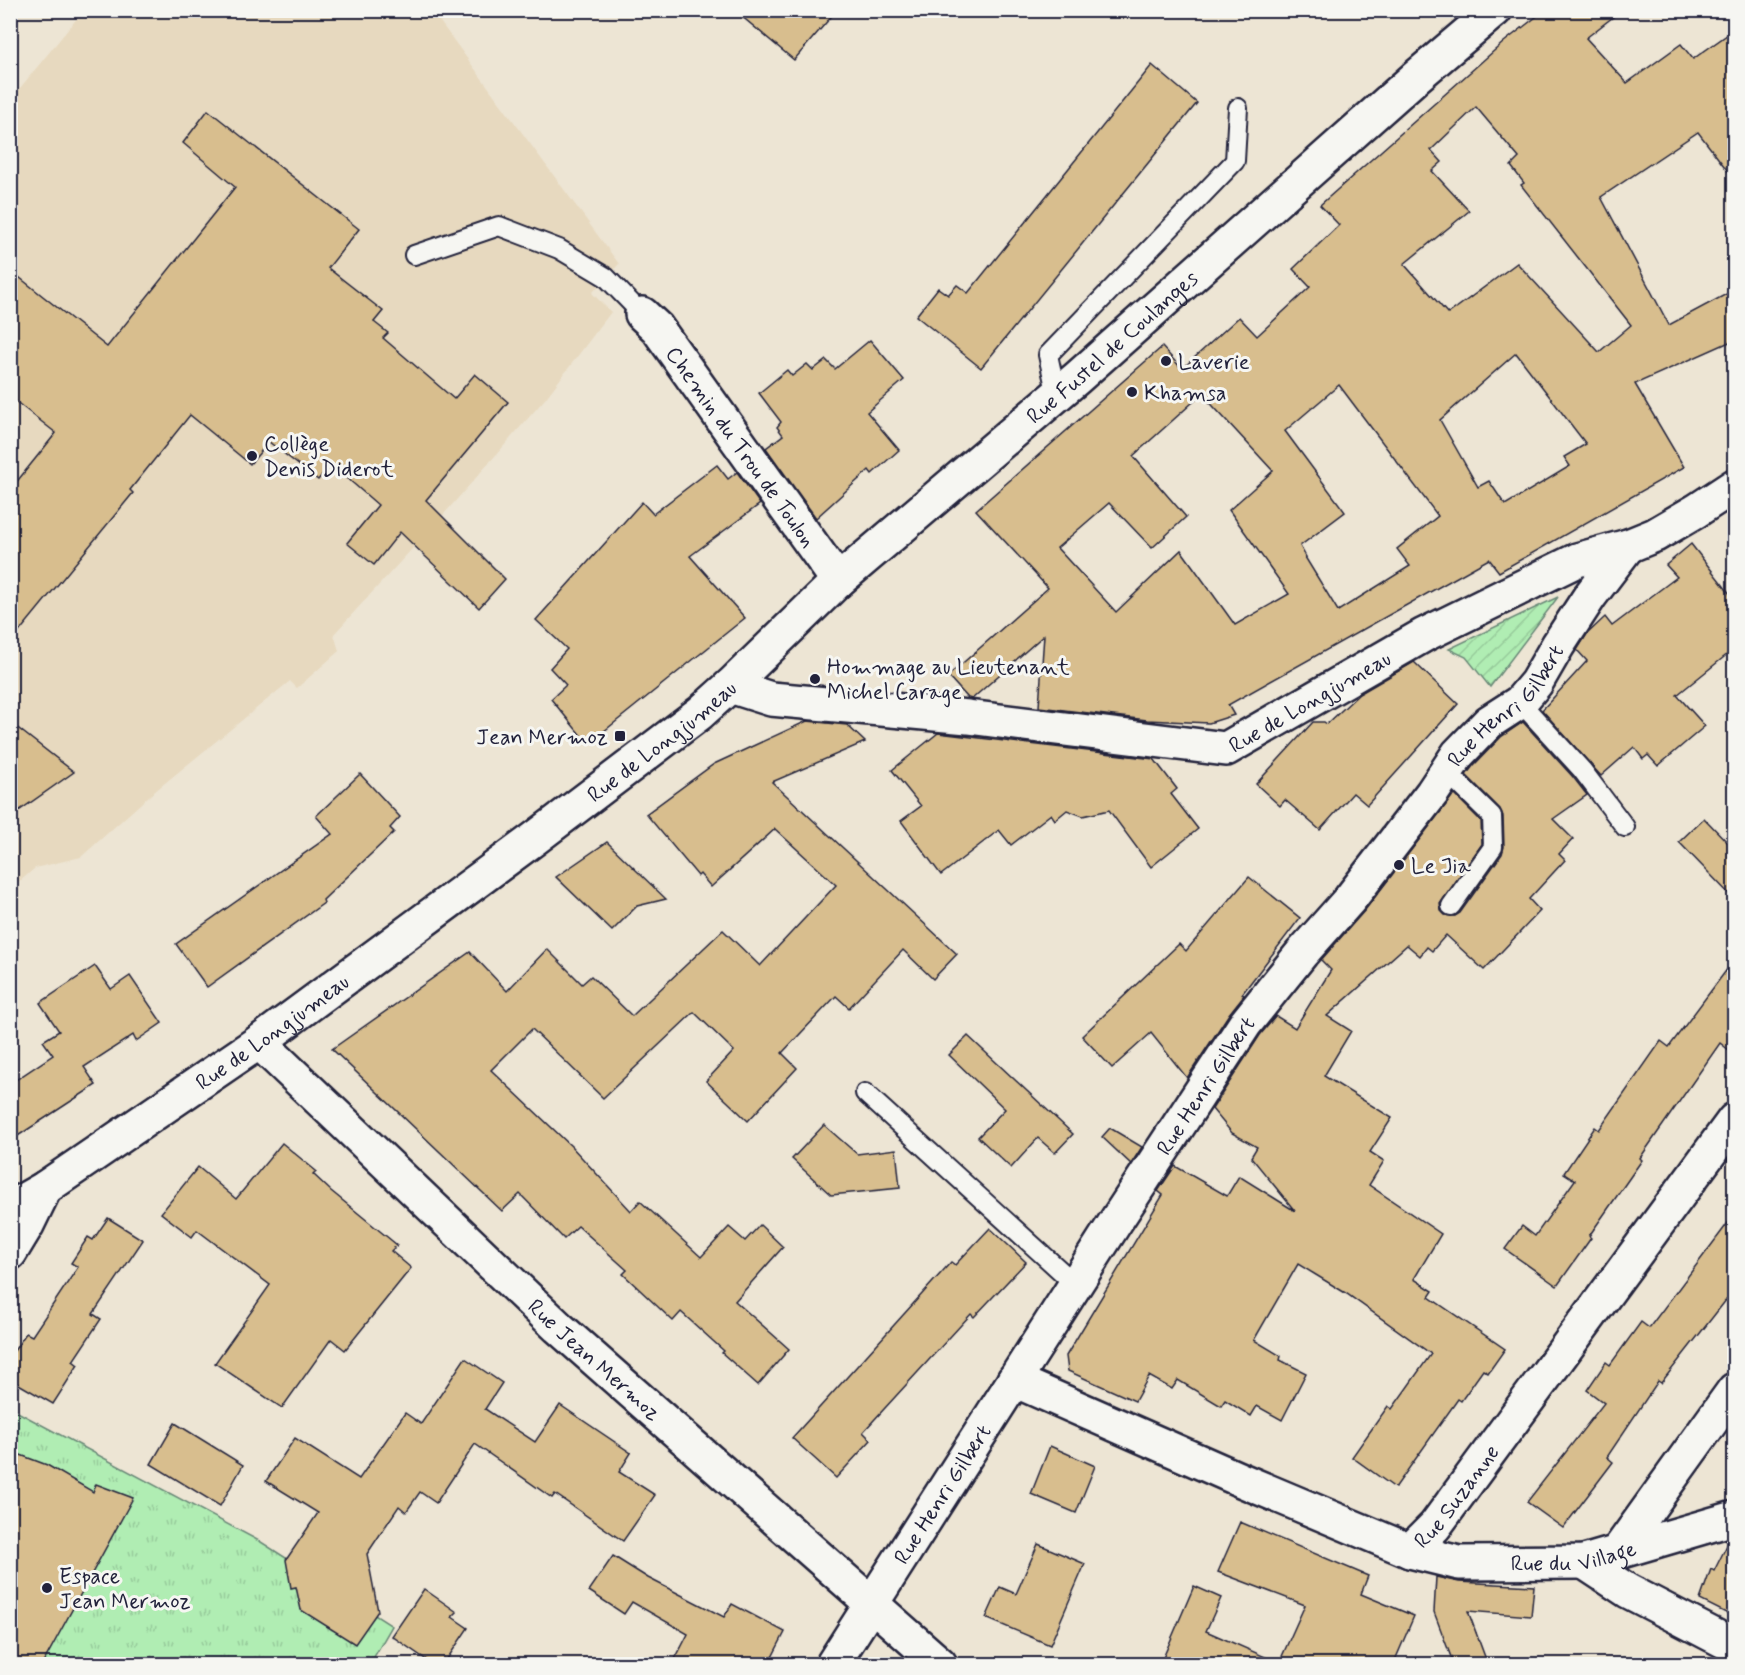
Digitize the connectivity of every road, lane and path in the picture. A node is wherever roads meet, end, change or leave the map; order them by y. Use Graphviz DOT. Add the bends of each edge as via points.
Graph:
graph roads {
  1 [pos="1495,10"];
  2 [pos="1238,108"];
  3 [pos="414,255"];
  4 [pos="642,314"];
  5 [pos="1057,396"];
  6 [pos="1734,486"];
  7 [pos="1628,546"];
  8 [pos="838,581"];
  9 [pos="730,686"];
  10 [pos="1520,702"];
  11 [pos="1446,771"];
  12 [pos="1625,827"];
  13 [pos="1451,906"];
  14 [pos="259,1042"];
  15 [pos="865,1093"];
  16 [pos="1734,1120"];
  17 [pos="45,1188"];
  18 [pos="10,1208"];
  19 [pos="10,1253"];
  20 [pos="1075,1284"];
  21 [pos="1014,1380"];
  22 [pos="1734,1390"];
  23 [pos="1734,1518"];
  24 [pos="1410,1551"];
  25 [pos="1616,1554"];
  26 [pos="1584,1562"];
  27 [pos="871,1603"];
  28 [pos="1734,1646"];
  29 [pos="833,1665"];
  30 [pos="940,1665"];
  1 -- 5 [label="street, Rue Fustel de Coulanges"];
  2 -- 5 [label="lane" via="1235,161 1048,355"];
  3 -- 4 [label="lane" via="500,226 559,249 606,277"];
  4 -- 8 [label="street, Chemin du Trou de Toulon" via="657,328"];
  5 -- 8 [label="street, Rue Fustel de Coulanges"];
  6 -- 7 [label="street, Rue de Longjumeau" via="1696,512"];
  7 -- 9 [label="street, Rue de Longjumeau" via="1577,560 1424,635 1226,749 968,717 771,699"];
  7 -- 10 [label="street, Rue Henri Gilbert"];
  8 -- 9 [label="street, Rue Fustel de Coulanges"];
  9 -- 14 [label="street, Rue de Longjumeau" via="596,792"];
  10 -- 11 [label="street, Rue Henri Gilbert" via="1489,722"];
  10 -- 12 [label="lane" via="1582,770"];
  11 -- 13 [label="lane" via="1492,816 1492,847"];
  11 -- 20 [label="street, Rue Henri Gilbert" via="1350,899 1245,1024"];
  14 -- 17 [label="street, Rue de Longjumeau"];
  14 -- 27 [label="street, Rue Jean Mermoz" via="558,1327"];
  15 -- 20 [label="lane"];
  16 -- 24 [label="street, Rue Suzanne" via="1434,1526"];
  17 -- 18 [label="street, Rue de Longjumeau"];
  17 -- 19 [label="street"];
  20 -- 21 [label="street, Rue Henri Gilbert"];
  21 -- 24 [label="street, Rue Suzanne"];
  21 -- 27 [label="street, Rue Henri Gilbert"];
  22 -- 25 [label="street"];
  23 -- 25 [label="street, Rue du Village"];
  24 -- 26 [label="street, Rue du Village" via="1459,1563"];
  25 -- 26 [label="street, Rue du Village"];
  26 -- 28 [label="street" via="1628,1591"];
  27 -- 29 [label="street, Rue Henri Gilbert"];
  27 -- 30 [label="street, Rue Jean Mermoz"];
}
